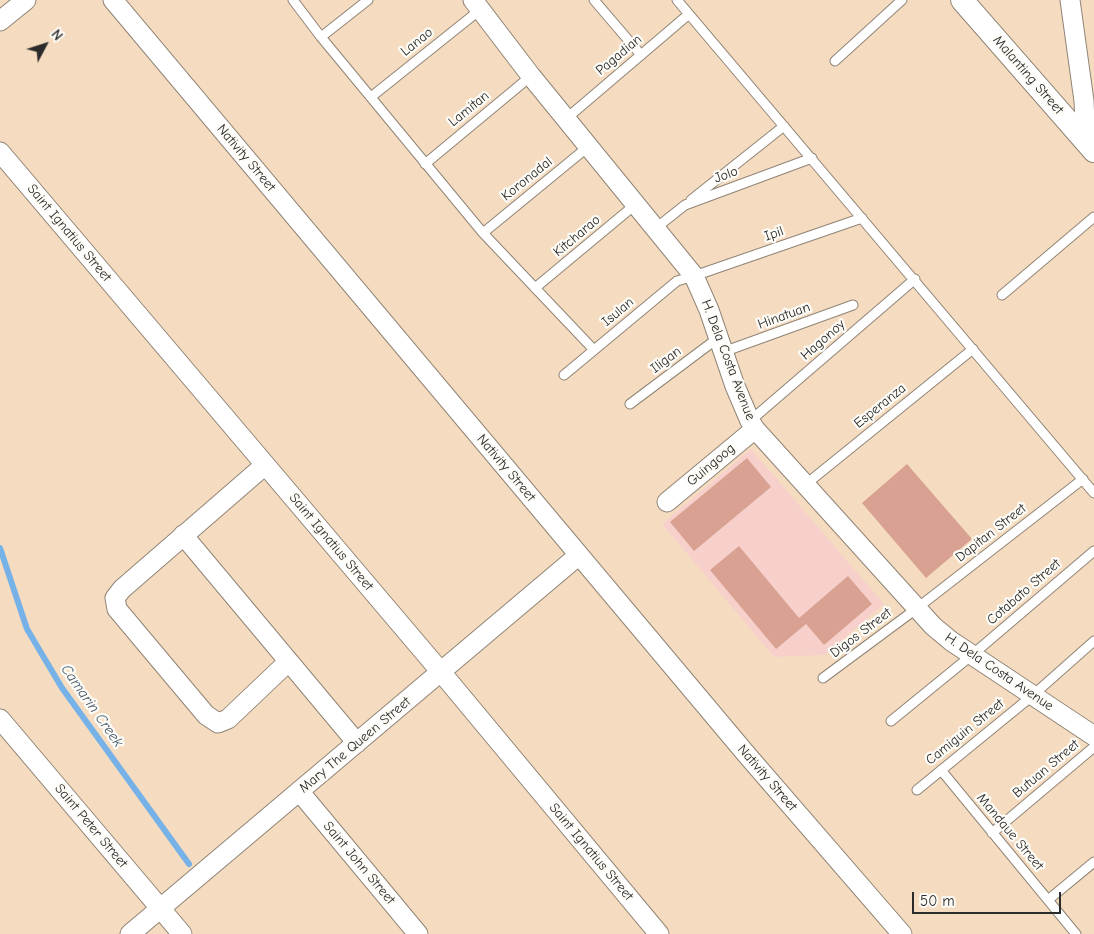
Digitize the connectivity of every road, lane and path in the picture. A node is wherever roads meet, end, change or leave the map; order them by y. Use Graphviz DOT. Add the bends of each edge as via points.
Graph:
graph roads {
  1 [pos="26,0"];
  2 [pos="113,0"];
  3 [pos="293,0"];
  4 [pos="368,0"];
  5 [pos="594,0"];
  6 [pos="677,0"];
  7 [pos="902,0"];
  8 [pos="962,0"];
  9 [pos="1070,0"];
  10 [pos="477,5"];
  11 [pos="689,14"];
  12 [pos="0,21"];
  13 [pos="321,37"];
  14 [pos="641,55"];
  15 [pos="835,61"];
  16 [pos="531,76"];
  17 [pos="370,97"];
  18 [pos="567,118"];
  19 [pos="784,126"];
  20 [pos="590,146"];
  21 [pos="1090,146"];
  22 [pos="0,152"];
  23 [pos="812,158"];
  24 [pos="425,164"];
  25 [pos="636,204"];
  26 [pos="685,205"];
  27 [pos="1094,217"];
  28 [pos="862,218"];
  29 [pos="656,228"];
  30 [pos="483,233"];
  31 [pos="694,276"];
  32 [pos="915,279"];
  33 [pos="535,288"];
  34 [pos="1002,295"];
  35 [pos="853,305"];
  36 [pos="721,345"];
  37 [pos="973,348"];
  38 [pos="594,350"];
  39 [pos="564,376"];
  40 [pos="630,404"];
  41 [pos="752,425"];
  42 [pos="265,465"];
  43 [pos="1083,479"];
  44 [pos="805,485"];
  45 [pos="1094,493"];
  46 [pos="667,502"];
  47 [pos="183,536"];
  48 [pos="1094,551"];
  49 [pos="579,555"];
  50 [pos="916,609"];
  51 [pos="1094,641"];
  52 [pos="972,655"];
  53 [pos="288,662"];
  54 [pos="441,672"];
  55 [pos="823,678"];
  56 [pos="1032,696"];
  57 [pos="0,719"];
  58 [pos="891,721"];
  59 [pos="1094,736"];
  60 [pos="357,743"];
  61 [pos="1094,746"];
  62 [pos="941,770"];
  63 [pos="917,790"];
  64 [pos="299,791"];
  65 [pos="992,833"];
  66 [pos="1094,862"];
  67 [pos="1048,900"];
  68 [pos="161,908"];
  69 [pos="130,934"];
  70 [pos="182,934"];
  71 [pos="418,934"];
  72 [pos="659,934"];
  73 [pos="902,934"];
  74 [pos="1076,934"];
  1 -- 12 [label="street"];
  2 -- 49 [label="street, Nativity Street"];
  3 -- 13 [label="lane"];
  4 -- 13 [label="lane"];
  5 -- 14 [label="lane"];
  6 -- 11 [label="lane"];
  7 -- 15 [label="lane"];
  8 -- 21 [label="street, Malanting Street"];
  9 -- 21 [label="street"];
  10 -- 16 [label="street, H. Dela Costa Avenue"];
  10 -- 17 [label="lane, Lanao"];
  11 -- 14 [label="lane, Pagadian"];
  11 -- 19 [label="lane"];
  13 -- 17 [label="lane"];
  14 -- 18 [label="lane, Pagadian"];
  16 -- 18 [label="street, H. Dela Costa Avenue"];
  16 -- 24 [label="lane, Lamitan"];
  17 -- 24 [label="lane"];
  18 -- 20 [label="street, H. Dela Costa Avenue"];
  19 -- 23 [label="lane"];
  19 -- 26 [label="lane"];
  20 -- 25 [label="street, H. Dela Costa Avenue"];
  20 -- 30 [label="lane, Koronadal"];
  22 -- 42 [label="street, Saint Ignatius Street"];
  23 -- 26 [label="lane, Jolo"];
  23 -- 28 [label="lane"];
  24 -- 30 [label="lane"];
  25 -- 29 [label="street, H. Dela Costa Avenue"];
  25 -- 33 [label="lane, Kitcharao"];
  26 -- 29 [label="lane, Jolo"];
  27 -- 34 [label="lane"];
  28 -- 31 [label="lane, Ipil"];
  28 -- 32 [label="lane"];
  29 -- 31 [label="street, H. Dela Costa Avenue"];
  30 -- 33 [label="lane"];
  31 -- 36 [label="street, H. Dela Costa Avenue"];
  31 -- 38 [label="lane, Isulan" via="669,286"];
  32 -- 37 [label="lane"];
  32 -- 41 [label="lane, Hagonoy"];
  33 -- 38 [label="lane"];
  35 -- 36 [label="lane, Hinatuan"];
  36 -- 40 [label="lane, Iligan"];
  36 -- 41 [label="street, H. Dela Costa Avenue"];
  37 -- 43 [label="lane"];
  37 -- 44 [label="lane, Esperanza"];
  38 -- 39 [label="lane, Isulan"];
  41 -- 44 [label="street, H. Dela Costa Avenue"];
  41 -- 46 [label="street, Guingoog"];
  42 -- 47 [label="street"];
  42 -- 54 [label="street, Saint Ignatius Street"];
  43 -- 45 [label="lane"];
  43 -- 50 [label="lane, Dapitan Street"];
  44 -- 50 [label="street, H. Dela Costa Avenue"];
  47 -- 53 [label="street"];
  47 -- 53 [label="street" via="115,598 117,608 199,708 218,723 228,719"];
  48 -- 52 [label="lane, Cotabato Street"];
  49 -- 54 [label="street, Mary The Queen Street"];
  49 -- 73 [label="street, Nativity Street"];
  50 -- 52 [label="street, H. Dela Costa Avenue"];
  50 -- 55 [label="lane, Digos Street"];
  51 -- 56 [label="lane, Camiguin Street"];
  52 -- 56 [label="street, H. Dela Costa Avenue"];
  52 -- 58 [label="lane, Cotabato Street"];
  53 -- 60 [label="street"];
  54 -- 60 [label="street, Mary The Queen Street"];
  54 -- 72 [label="street, Saint Ignatius Street"];
  56 -- 59 [label="street, H. Dela Costa Avenue"];
  56 -- 62 [label="lane, Camiguin Street"];
  57 -- 68 [label="street, Saint Peter Street"];
  60 -- 64 [label="street, Mary The Queen Street"];
  61 -- 65 [label="lane, Butuan Street"];
  62 -- 63 [label="lane, Camiguin Street"];
  62 -- 65 [label="lane, Mandaue Street"];
  64 -- 68 [label="street, Mary The Queen Street"];
  64 -- 71 [label="street, Saint John Street"];
  65 -- 67 [label="lane, Mandaue Street"];
  66 -- 67 [label="lane"];
  67 -- 74 [label="lane, Mandaue Street"];
  68 -- 69 [label="street, Mary The Queen Street"];
  68 -- 70 [label="street, Saint Peter Street"];
}
